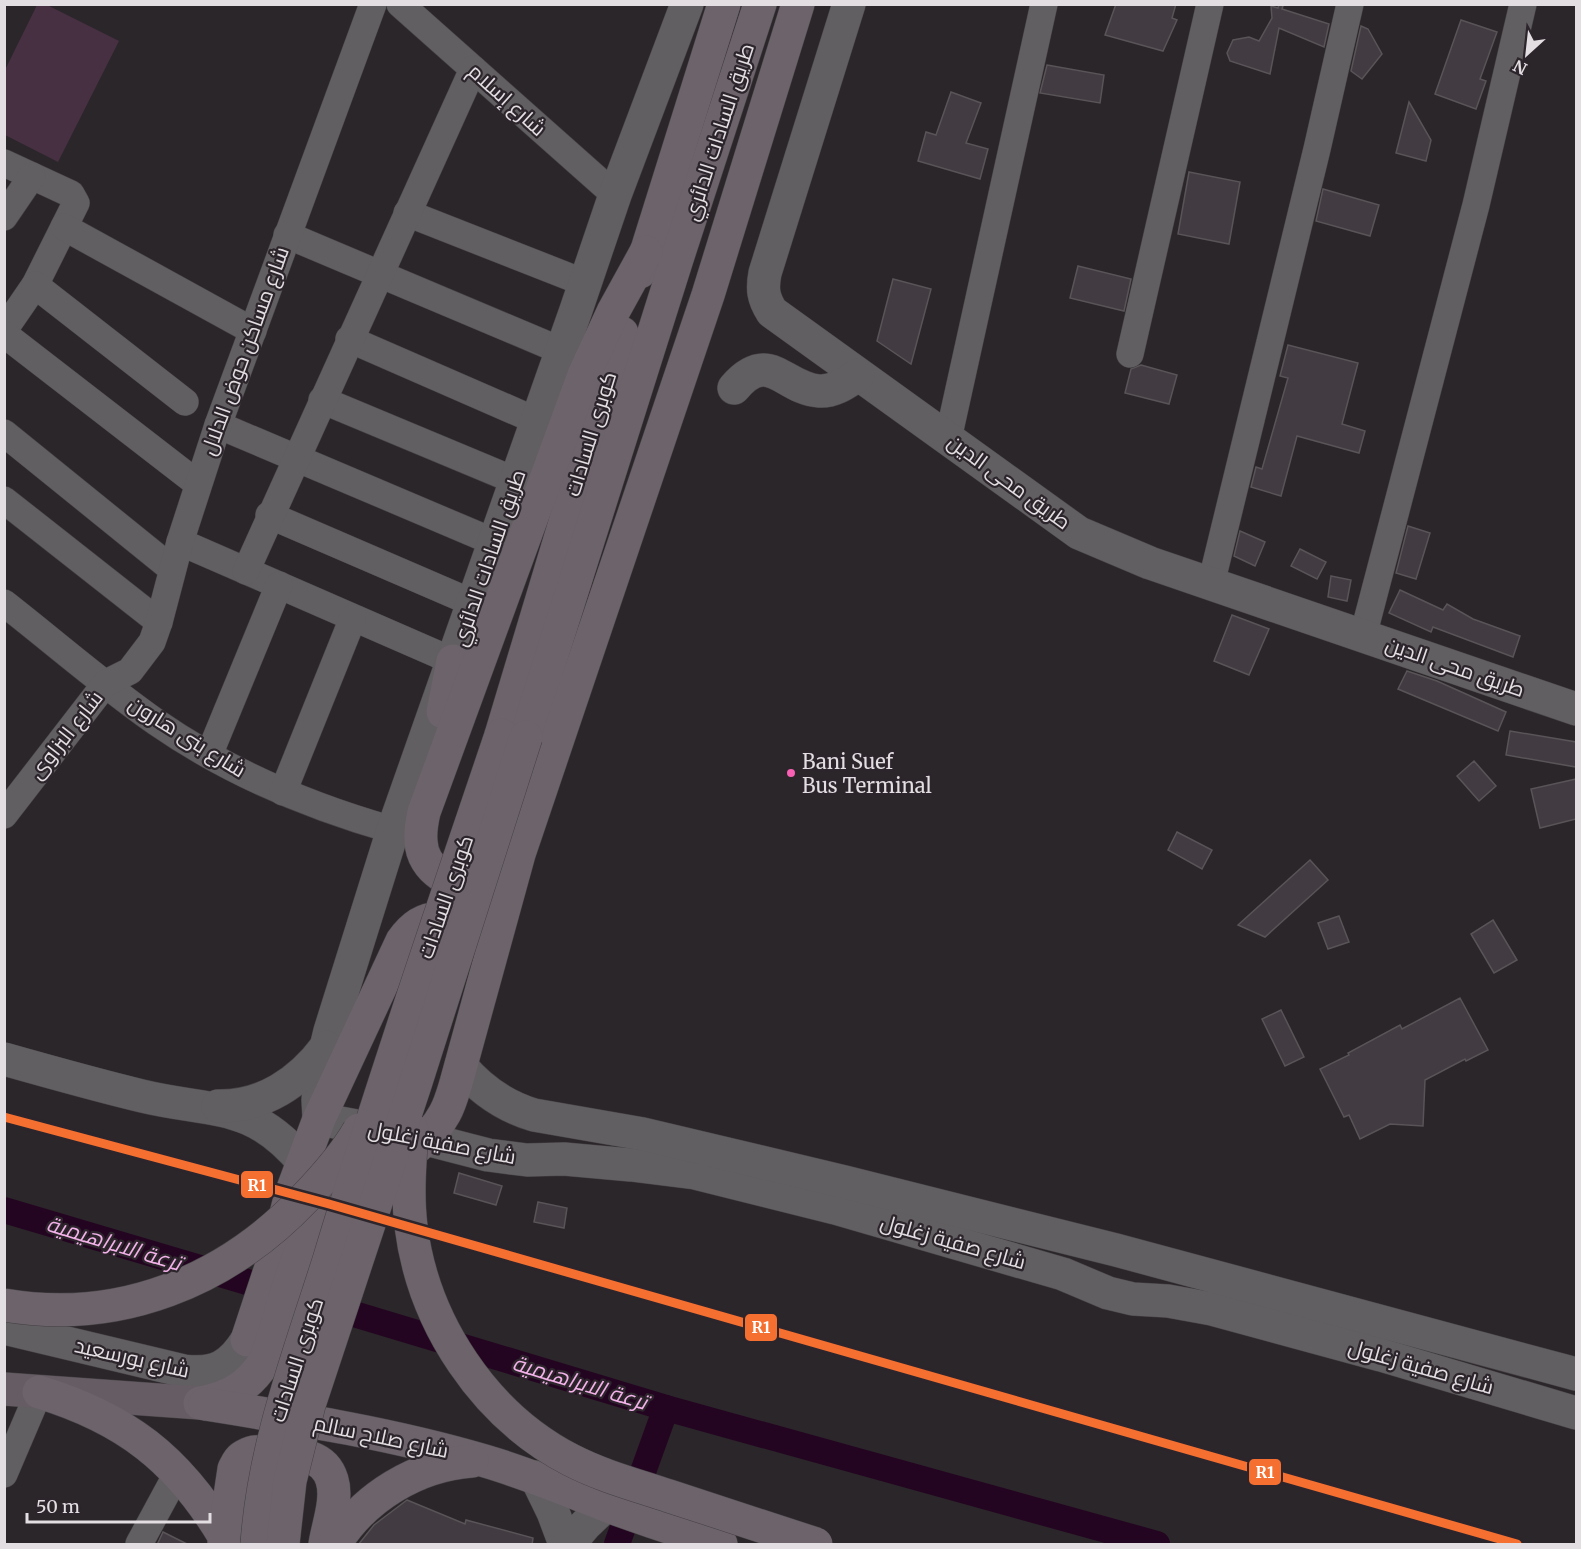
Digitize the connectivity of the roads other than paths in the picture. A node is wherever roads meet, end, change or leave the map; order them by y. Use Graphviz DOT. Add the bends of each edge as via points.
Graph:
graph roads {
  1 [pos="373,4"];
  2 [pos="400,4"];
  3 [pos="687,4"];
  4 [pos="724,4"];
  5 [pos="760,4"];
  6 [pos="798,4"];
  7 [pos="849,4"];
  8 [pos="1044,4"];
  9 [pos="1210,4"];
  10 [pos="1350,4"];
  11 [pos="1523,4"];
  12 [pos="473,69"];
  13 [pos="4,163"];
  14 [pos="32,176"];
  15 [pos="615,195"];
  16 [pos="407,213"];
  17 [pos="4,217"];
  18 [pos="64,226"];
  19 [pos="287,235"];
  20 [pos="662,255"];
  21 [pos="379,274"];
  22 [pos="585,283"];
  23 [pos="35,285"];
  24 [pos="253,331"];
  25 [pos="4,332"];
  26 [pos="350,339"];
  27 [pos="562,351"];
  28 [pos="1130,354"];
  29 [pos="858,375"];
  30 [pos="734,388"];
  31 [pos="322,400"];
  32 [pos="185,402"];
  33 [pos="537,421"];
  34 [pos="218,425"];
  35 [pos="4,433"];
  36 [pos="948,439"];
  37 [pos="295,458"];
  38 [pos="516,481"];
  39 [pos="198,484"];
  40 [pos="4,500"];
  41 [pos="269,515"];
  42 [pos="180,542"];
  43 [pos="494,542"];
  44 [pos="172,569"];
  45 [pos="246,571"];
  46 [pos="279,585"];
  47 [pos="1211,585"];
  48 [pos="4,603"];
  49 [pos="473,603"];
  50 [pos="352,618"];
  51 [pos="159,622"];
  52 [pos="1363,636"];
  53 [pos="453,661"];
  54 [pos="106,683"];
  55 [pos="1576,709"];
  56 [pos="513,736"];
  57 [pos="209,755"];
  58 [pos="13,784"];
  59 [pos="283,792"];
  60 [pos="424,812"];
  61 [pos="4,815"];
  62 [pos="393,830"];
  63 [pos="519,854"];
  64 [pos="488,968"];
  65 [pos="327,1046"];
  66 [pos="4,1059"];
  67 [pos="461,1066"];
  68 [pos="415,1085"];
  69 [pos="378,1098"];
  70 [pos="207,1106"];
  71 [pos="519,1110"];
  72 [pos="319,1119"];
  73 [pos="426,1139"];
  74 [pos="573,1160"];
  75 [pos="303,1162"];
  76 [pos="289,1250"];
  77 [pos="1116,1250"];
  78 [pos="1150,1299"];
  79 [pos="4,1305"];
  80 [pos="4,1328"];
  81 [pos="259,1343"];
  82 [pos="1576,1374"];
  83 [pos="4,1389"];
  84 [pos="39,1392"];
  85 [pos="200,1403"];
  86 [pos="1576,1413"];
  87 [pos="484,1460"];
  88 [pos="178,1472"];
  89 [pos="4,1474"];
  90 [pos="536,1477"];
  91 [pos="606,1505"];
  92 [pos="224,1540"];
  93 [pos="139,1545"];
  94 [pos="257,1545"];
  95 [pos="283,1545"];
  96 [pos="325,1545"];
  97 [pos="335,1545"];
  98 [pos="567,1545"];
  99 [pos="721,1545"];
  100 [pos="816,1545"];
  1 -- 19 [label="street, شارع مساكن حوض الدلال"];
  2 -- 12 [label="street, شارع إسلام"];
  3 -- 15 [label="street, طريق السادات الدائري"];
  4 -- 20 [label="highway, طريق السادات الدائري"];
  5 -- 20 [label="highway, طريق السادات الدائري"];
  6 -- 63 [label="highway" via="708,295"];
  7 -- 29 [label="street, طريق محى الدين" via="762,286 772,312"];
  8 -- 36 [label="street"];
  9 -- 28 [label="street"];
  10 -- 47 [label="street"];
  11 -- 52 [label="street" via="1476,205"];
  12 -- 15 [label="street, شارع إسلام"];
  12 -- 16 [label="street"];
  13 -- 14 [label="street"];
  14 -- 17 [label="street"];
  14 -- 18 [label="street" via="75,198"];
  15 -- 22 [label="street, طريق السادات الدائري"];
  16 -- 21 [label="street"];
  16 -- 22 [label="street"];
  18 -- 23 [label="street"];
  18 -- 24 [label="street"];
  19 -- 21 [label="street"];
  19 -- 24 [label="street, شارع مساكن حوض الدلال"];
  20 -- 56 [label="highway, كوبرى السادات"];
  20 -- 60 [label="highway" via="613,312 584,375"];
  21 -- 26 [label="street"];
  21 -- 27 [label="street"];
  22 -- 27 [label="street, طريق السادات الدائري"];
  23 -- 25 [label="street"];
  23 -- 32 [label="street"];
  24 -- 34 [label="street, شارع مساكن حوض الدلال"];
  25 -- 39 [label="street"];
  26 -- 31 [label="street"];
  26 -- 33 [label="street"];
  27 -- 33 [label="street, طريق السادات الدائري"];
  29 -- 30 [label="street" via="842,386 818,391 779,373 754,372"];
  29 -- 36 [label="street, طريق محى الدين"];
  31 -- 37 [label="street"];
  31 -- 38 [label="street"];
  33 -- 38 [label="street, طريق السادات الدائري"];
  34 -- 37 [label="street"];
  34 -- 39 [label="street, شارع مساكن حوض الدلال"];
  35 -- 44 [label="street"];
  36 -- 47 [label="street, طريق محى الدين" via="1079,533"];
  37 -- 41 [label="street"];
  37 -- 43 [label="street"];
  38 -- 43 [label="street, طريق السادات الدائري"];
  39 -- 42 [label="street, شارع مساكن حوض الدلال"];
  40 -- 51 [label="street"];
  41 -- 45 [label="street"];
  41 -- 49 [label="street"];
  42 -- 44 [label="street, شارع مساكن حوض الدلال"];
  42 -- 45 [label="street"];
  43 -- 49 [label="street, طريق السادات الدائري"];
  44 -- 51 [label="street, شارع مساكن حوض الدلال"];
  45 -- 46 [label="street"];
  46 -- 50 [label="street"];
  46 -- 57 [label="street"];
  47 -- 52 [label="street, طريق محى الدين"];
  48 -- 54 [label="street, شارع بنى هارون"];
  49 -- 53 [label="street, طريق السادات الدائري"];
  50 -- 53 [label="street"];
  50 -- 59 [label="street"];
  51 -- 54 [label="street, شارع مساكن حوض الدلال" via="152,642 130,671"];
  52 -- 55 [label="street, طريق محى الدين"];
  53 -- 60 [label="highway"];
  53 -- 62 [label="street, طريق السادات الدائري"];
  54 -- 57 [label="street, شارع بنى هارون" via="156,722"];
  54 -- 58 [label="street, شارع البزاوى"];
  56 -- 68 [label="highway, كوبرى السادات, bridge"];
  56 -- 69 [label="highway, كوبرى السادات, bridge"];
  57 -- 59 [label="street, شارع بنى هارون"];
  58 -- 61 [label="street, شارع البزاوى"];
  59 -- 62 [label="street, شارع بنى هارون"];
  60 -- 63 [label="highway" via="420,843 426,859 437,873 452,882 486,884 502,876"];
  62 -- 65 [label="street, طريق السادات الدائري"];
  63 -- 64 [label="highway"];
  64 -- 67 [label="highway"];
  64 -- 72 [label="highway" via="482,944 465,927 444,919 412,927"];
  65 -- 70 [label="street" via="301,1076 284,1088 247,1103"];
  65 -- 72 [label="street, طريق السادات الدائري" via="319,1084"];
  66 -- 70 [label="street" via="145,1097"];
  67 -- 71 [label="street, شارع صفية زغلول" via="488,1093"];
  67 -- 73 [label="highway" via="445,1114"];
  68 -- 95 [label="highway, كوبرى السادات, bridge" via="309,1405 290,1481"];
  68 -- 100 [label="highway, كوبرى السادات, bridge" via="409,1179 416,1254 434,1312 483,1389 546,1446 596,1472"];
  69 -- 79 [label="highway, bridge" via="355,1139 293,1211 243,1252 204,1276 134,1301 98,1307 61,1310"];
  69 -- 94 [label="highway, كوبرى السادات, bridge" via="275,1429 262,1490"];
  70 -- 75 [label="street" via="227,1110 265,1127"];
  71 -- 74 [label="street" via="510,1127 515,1139"];
  71 -- 77 [label="street, شارع صفية زغلول" via="643,1134"];
  72 -- 73 [label="street, شارع صفية زغلول"];
  72 -- 75 [label="highway"];
  73 -- 74 [label="street, شارع صفية زغلول" via="488,1155"];
  73 -- 76 [label="highway" via="401,1160 343,1192 329,1204 312,1230"];
  74 -- 78 [label="street, شارع صفية زغلول" via="694,1173 835,1208 1063,1274 1108,1293"];
  75 -- 76 [label="highway" via="291,1194"];
  76 -- 81 [label="highway"];
  77 -- 78 [label="street" via="1104,1254 1102,1270"];
  77 -- 82 [label="street, شارع صفية زغلول"];
  78 -- 86 [label="street, شارع صفية زغلول" via="1212,1309"];
  80 -- 81 [label="street, شارع بورسعيد" via="199,1373 228,1363"];
  81 -- 85 [label="highway" via="265,1361 245,1386 224,1398"];
  83 -- 84 [label="main road, شارع صلاح سالم"];
  84 -- 85 [label="main road, شارع صلاح سالم"];
  84 -- 88 [label="highway" via="101,1414 129,1431"];
  84 -- 89 [label="street"];
  85 -- 87 [label="highway, شارع صلاح سالم" via="393,1438"];
  87 -- 90 [label="highway, شارع صلاح سالم"];
  87 -- 97 [label="highway" via="431,1469 403,1481 373,1500"];
  88 -- 92 [label="highway" via="205,1506"];
  88 -- 93 [label="street"];
  90 -- 91 [label="highway, شارع صلاح سالم"];
  90 -- 98 [label="street"];
  91 -- 98 [label="street"];
  91 -- 99 [label="highway, شارع صلاح سالم"];
  92 -- 96 [label="highway" via="234,1469 239,1460 258,1452 306,1455 326,1468 334,1491"];
}
